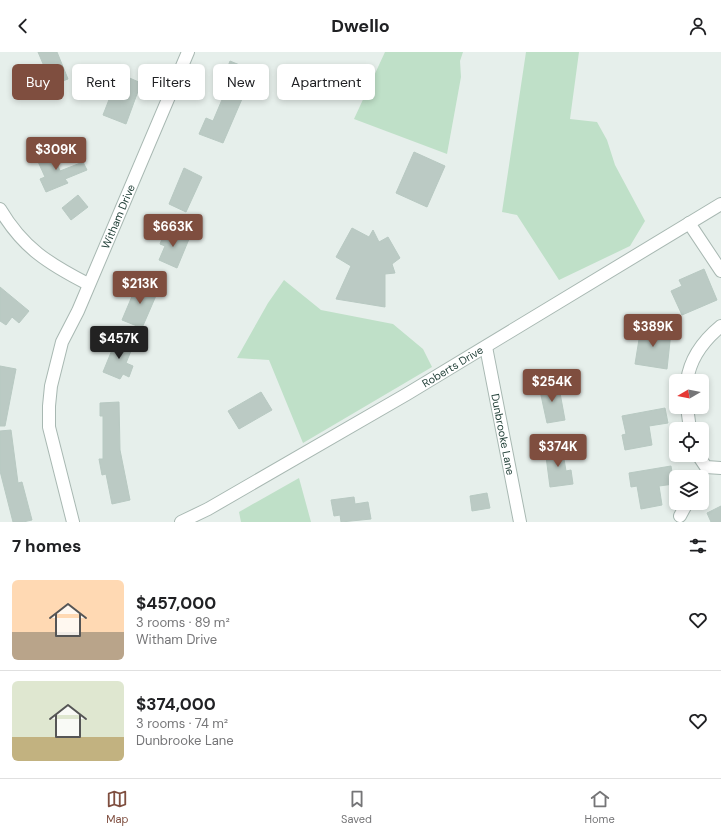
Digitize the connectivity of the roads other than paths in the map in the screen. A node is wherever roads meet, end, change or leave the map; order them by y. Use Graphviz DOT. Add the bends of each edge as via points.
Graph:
graph roads {
  1 [pos="188,52"];
  2 [pos="721,204"];
  3 [pos="0,209"];
  4 [pos="689,223"];
  5 [pos="721,271"];
  6 [pos="88,284"];
  7 [pos="721,326"];
  8 [pos="486,347"];
  9 [pos="688,374"];
  10 [pos="721,468"];
  11 [pos="709,471"];
  12 [pos="683,510"];
  13 [pos="680,516"];
  14 [pos="73,522"];
  15 [pos="181,522"];
  16 [pos="520,522"];
  1 -- 6 [label="street, Witham Drive"];
  2 -- 4 [label="street, Roberts Drive"];
  3 -- 6 [label="street" via="27,245 54,266"];
  4 -- 5 [label="street"];
  4 -- 8 [label="street, Roberts Drive"];
  6 -- 14 [label="street, Witham Drive" via="62,342 51,386 49,406 49,427"];
  7 -- 9 [label="street" via="706,339"];
  8 -- 15 [label="street, Roberts Drive" via="208,509"];
  8 -- 16 [label="street, Dunbrooke Lane"];
  10 -- 11 [label="street"];
  12 -- 13 [label="street"];
}
